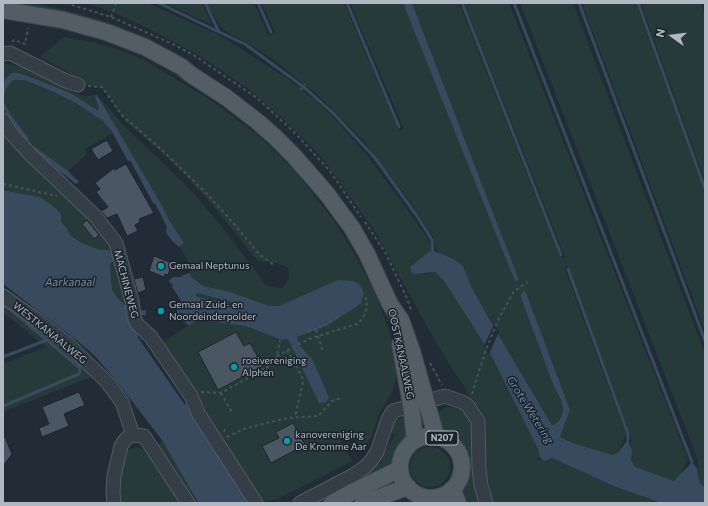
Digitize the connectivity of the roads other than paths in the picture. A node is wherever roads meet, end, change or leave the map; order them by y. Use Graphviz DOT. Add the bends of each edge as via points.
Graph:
graph roads {
  1 [pos="3,10"];
  2 [pos="3,21"];
  3 [pos="6,53"];
  4 [pos="190,74"];
  5 [pos="78,85"];
  6 [pos="3,120"];
  7 [pos="3,296"];
  8 [pos="419,404"];
  9 [pos="132,435"];
  10 [pos="436,436"];
  11 [pos="415,440"];
  12 [pos="400,469"];
  13 [pos="408,487"];
  14 [pos="455,496"];
  15 [pos="436,500"];
  16 [pos="114,503"];
  17 [pos="188,503"];
  18 [pos="256,503"];
  19 [pos="300,503"];
  20 [pos="332,503"];
  21 [pos="363,503"];
  22 [pos="486,503"];
  1 -- 4 [label="main road, OOSTKANAALWEG" via="63,20 106,32 167,58"];
  2 -- 4 [label="main road, OOSTKANAALWEG" via="63,30 96,39"];
  3 -- 5 [label="street"];
  4 -- 8 [label="main road, OOSTKANAALWEG" via="227,98 276,138 327,194 352,228 390,304 401,320 412,351"];
  6 -- 18 [label="street, MACHINEWEG" via="29,153 96,217 116,243 137,324 151,337 189,393 198,413"];
  7 -- 9 [label="street, WESTKANAALWEG" via="68,344 107,382 122,402"];
  8 -- 10 [label="main road, OOSTKANAALWEG"];
  8 -- 11 [label="main road, OOSTKANAALWEG"];
  8 -- 19 [label="street" via="393,411 377,452 364,468"];
  8 -- 22 [label="street, OOSTKANAALWEG" via="445,396 468,406 478,421 479,468"];
  9 -- 16 [label="street" via="125,440 117,457 112,492"];
  9 -- 17 [label="street" via="144,436"];
  10 -- 11 [label="main road, N207"];
  10 -- 14 [label="main road, N207" via="450,442 460,458 462,467"];
  11 -- 12 [label="main road, N207" via="403,452"];
  12 -- 13 [label="main road" via="402,479"];
  12 -- 20 [label="main road"];
  13 -- 15 [label="main road, N207" via="420,496"];
  13 -- 21 [label="main road"];
  14 -- 15 [label="main road, N207" via="442,496"];
}
